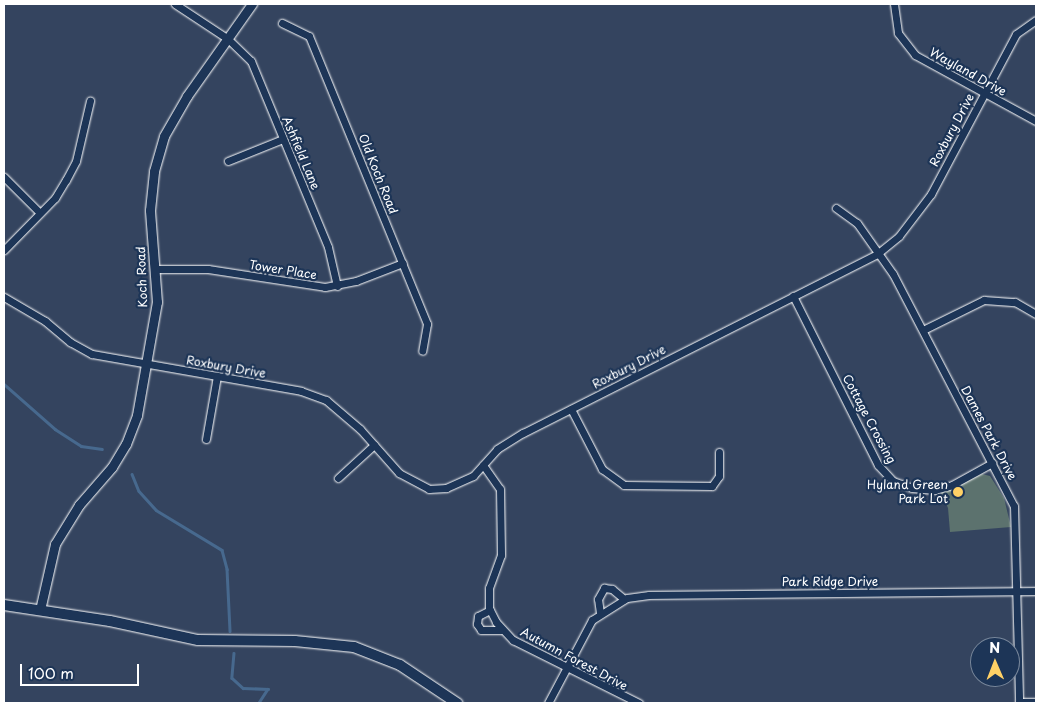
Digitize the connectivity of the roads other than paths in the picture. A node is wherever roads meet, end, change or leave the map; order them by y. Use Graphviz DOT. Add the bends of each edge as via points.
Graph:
graph roads {
  1 [pos="175,4"];
  2 [pos="252,4"];
  3 [pos="894,4"];
  4 [pos="186,7"];
  5 [pos="1036,20"];
  6 [pos="282,23"];
  7 [pos="228,39"];
  8 [pos="984,94"];
  9 [pos="90,101"];
  10 [pos="1036,121"];
  11 [pos="283,139"];
  12 [pos="228,161"];
  13 [pos="4,177"];
  14 [pos="836,208"];
  15 [pos="39,212"];
  16 [pos="4,250"];
  17 [pos="877,254"];
  18 [pos="403,262"];
  19 [pos="156,269"];
  20 [pos="337,286"];
  21 [pos="793,296"];
  22 [pos="4,297"];
  23 [pos="1036,314"];
  24 [pos="923,330"];
  25 [pos="422,350"];
  26 [pos="146,364"];
  27 [pos="217,376"];
  28 [pos="571,408"];
  29 [pos="206,439"];
  30 [pos="374,445"];
  31 [pos="719,452"];
  32 [pos="992,463"];
  33 [pos="483,465"];
  34 [pos="338,478"];
  35 [pos="1036,591"];
  36 [pos="1017,592"];
  37 [pos="624,599"];
  38 [pos="4,604"];
  39 [pos="40,610"];
  40 [pos="490,610"];
  41 [pos="600,613"];
  42 [pos="502,630"];
  43 [pos="566,669"];
  44 [pos="1019,702"];
  45 [pos="1036,702"];
  46 [pos="457,703"];
  47 [pos="548,703"];
  48 [pos="639,703"];
  1 -- 4 [label="street, Ashfield Lane"];
  2 -- 7 [label="street, Koch Road"];
  3 -- 8 [label="street, Wayland Drive" via="898,34 907,48"];
  4 -- 7 [label="street, Ashfield Lane"];
  5 -- 8 [label="street, Roxbury Drive" via="1016,34"];
  6 -- 18 [label="street, Old Koch Road" via="309,36"];
  7 -- 11 [label="street, Ashfield Lane" via="251,61"];
  7 -- 19 [label="street, Koch Road" via="164,136 154,171 150,210"];
  8 -- 10 [label="street, Wayland Drive"];
  8 -- 17 [label="street, Roxbury Drive" via="931,194 899,236"];
  9 -- 15 [label="street" via="76,160 55,198"];
  11 -- 12 [label="street"];
  11 -- 20 [label="street, Ashfield Lane" via="328,247"];
  13 -- 15 [label="street"];
  14 -- 17 [label="street, Dames Park Drive" via="857,223"];
  15 -- 16 [label="street"];
  17 -- 21 [label="street, Roxbury Drive"];
  17 -- 24 [label="street, Dames Park Drive" via="893,274"];
  18 -- 20 [label="street, Tower Place"];
  18 -- 25 [label="street, Old Koch Road" via="426,324"];
  19 -- 20 [label="street, Tower Place" via="208,269 303,286"];
  19 -- 26 [label="street, Koch Road" via="157,302"];
  21 -- 28 [label="street, Roxbury Drive"];
  21 -- 32 [label="street, Cottage Crossing" via="878,465 894,481 912,488 935,490 952,485"];
  22 -- 26 [label="street, Roxbury Drive" via="46,321 81,350"];
  23 -- 24 [label="street" via="1015,302 984,300"];
  24 -- 32 [label="street, Dames Park Drive"];
  26 -- 27 [label="street, Roxbury Drive"];
  26 -- 39 [label="street, Koch Road" via="137,415 126,444 61,531 49,559"];
  27 -- 29 [label="street"];
  27 -- 30 [label="street, Roxbury Drive" via="301,391 326,400 346,414"];
  28 -- 31 [label="street" via="602,469 624,485 712,486 719,476"];
  28 -- 33 [label="street, Roxbury Drive" via="512,439"];
  30 -- 33 [label="street, Roxbury Drive" via="399,473 429,489 461,484"];
  30 -- 34 [label="street"];
  32 -- 36 [label="street, Dames Park Drive" via="1014,506"];
  33 -- 40 [label="street" via="500,489 502,555 489,588"];
  35 -- 36 [label="street, Park Ridge Drive"];
  36 -- 37 [label="street, Park Ridge Drive" via="649,595"];
  36 -- 44 [label="street, Dames Park Drive"];
  37 -- 41 [label="street, Park Ridge Drive"];
  37 -- 41 [label="street, Park Ridge Drive" via="612,589 604,588 598,599"];
  38 -- 39 [label="main road"];
  39 -- 46 [label="main road" via="198,640 295,641 354,647 400,665"];
  40 -- 42 [label="street, Autumn Forest Drive"];
  40 -- 42 [label="street, Autumn Forest Drive" via="478,616 477,624 481,630"];
  41 -- 43 [label="street, Park Ridge Drive" via="583,635"];
  42 -- 43 [label="street, Autumn Forest Drive" via="513,640"];
  43 -- 47 [label="street, Park Ridge Drive"];
  43 -- 48 [label="street, Autumn Forest Drive"];
  44 -- 45 [label="street"];
}
